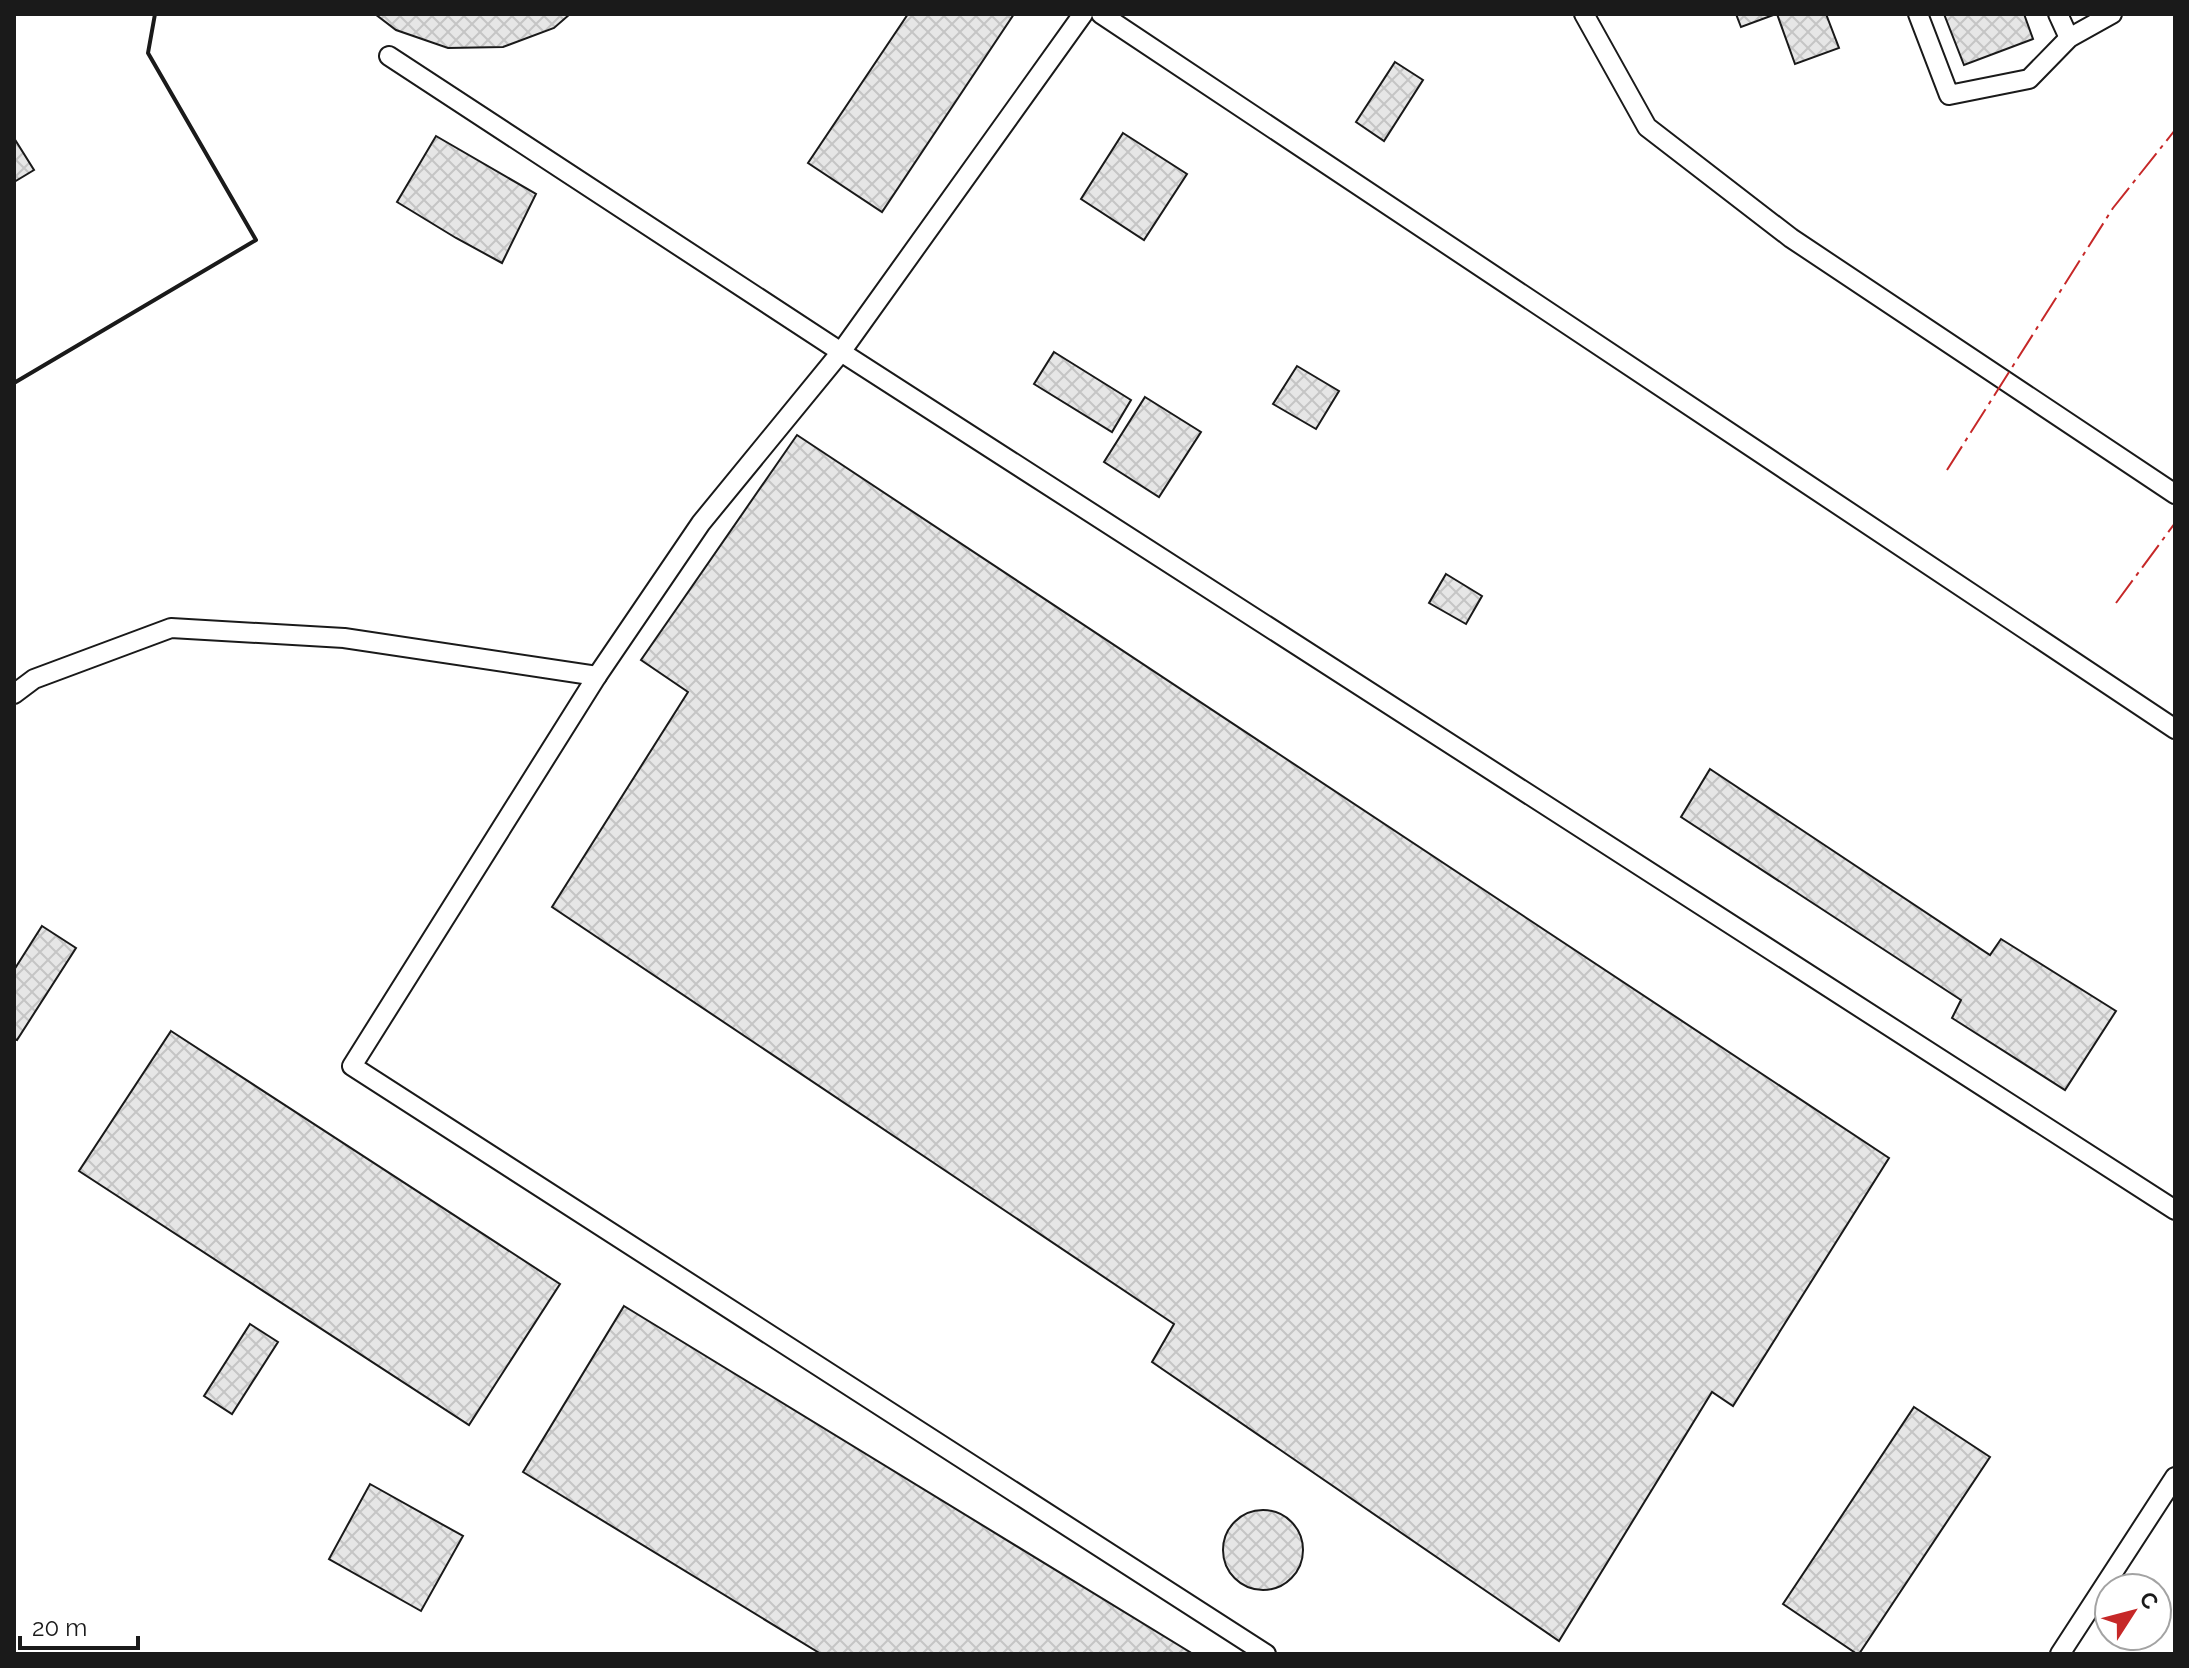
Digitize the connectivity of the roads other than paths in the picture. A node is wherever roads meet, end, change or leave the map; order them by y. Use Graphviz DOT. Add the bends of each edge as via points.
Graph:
graph roads {
  1 [pos="1083,14"];
  2 [pos="1101,14"];
  3 [pos="1584,14"];
  4 [pos="1918,14"];
  5 [pos="2058,14"];
  6 [pos="2112,14"];
  7 [pos="2069,38"];
  8 [pos="389,56"];
  9 [pos="841,352"];
  10 [pos="2175,494"];
  11 [pos="597,676"];
  12 [pos="14,694"];
  13 [pos="2175,729"];
  14 [pos="2175,1210"];
  15 [pos="2175,1477"];
  16 [pos="1266,1654"];
  17 [pos="2060,1654"];
  1 -- 9 [label="lane"];
  2 -- 13 [label="lane"];
  3 -- 10 [label="lane" via="1647,127 1791,238"];
  4 -- 7 [label="lane" via="1949,95 2029,79"];
  5 -- 7 [label="lane"];
  6 -- 7 [label="lane"];
  8 -- 9 [label="lane"];
  9 -- 11 [label="lane" via="701,523"];
  9 -- 14 [label="lane"];
  11 -- 12 [label="lane" via="344,638 171,628 34,679"];
  11 -- 16 [label="lane" via="352,1066"];
  15 -- 17 [label="lane"];
}
